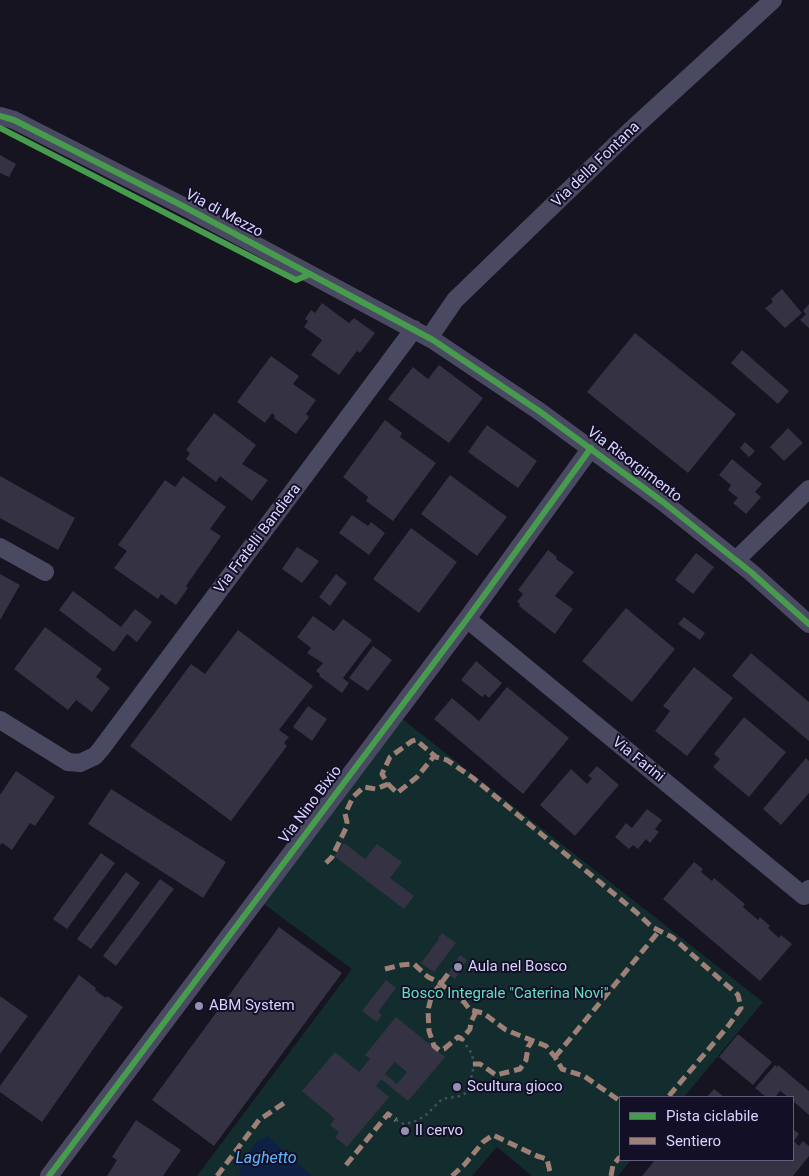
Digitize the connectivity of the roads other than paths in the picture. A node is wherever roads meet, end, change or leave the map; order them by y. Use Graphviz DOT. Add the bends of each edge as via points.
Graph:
graph roads {
  1 [pos="773,0"];
  2 [pos="0,116"];
  3 [pos="425,336"];
  4 [pos="591,448"];
  5 [pos="809,489"];
  6 [pos="0,547"];
  7 [pos="736,560"];
  8 [pos="45,572"];
  9 [pos="467,619"];
  10 [pos="809,624"];
  11 [pos="0,720"];
  12 [pos="809,890"];
  13 [pos="49,1176"];
  1 -- 3 [label="street, Via della Fontana" via="455,300"];
  2 -- 3 [label="street, Via di Mezzo" via="14,120 181,205"];
  3 -- 4 [label="street, Via Risorgimento"];
  3 -- 11 [label="street, Via Fratelli Bandiera" via="95,756 80,763 68,762"];
  4 -- 7 [label="street, Via Risorgimento"];
  4 -- 9 [label="street, Via Nino Bixio"];
  5 -- 7 [label="street"];
  6 -- 8 [label="street"];
  7 -- 10 [label="street, Via Risorgimento"];
  9 -- 12 [label="street, Via Farini" via="804,896"];
  9 -- 13 [label="street, Via Nino Bixio"];
}
